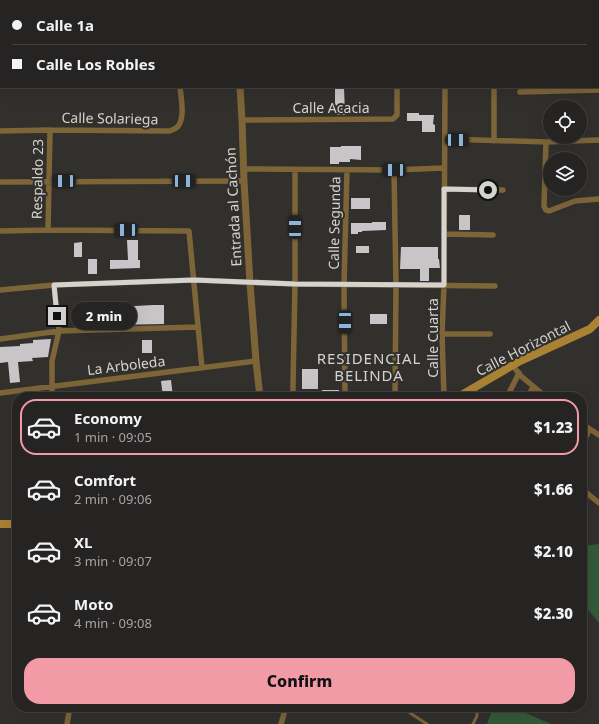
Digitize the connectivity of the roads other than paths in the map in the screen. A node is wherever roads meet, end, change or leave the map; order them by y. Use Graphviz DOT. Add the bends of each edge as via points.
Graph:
graph roads {
  1 [pos="180,88"];
  2 [pos="240,88"];
  3 [pos="445,88"];
  4 [pos="494,88"];
  5 [pos="548,89"];
  6 [pos="397,90"];
  7 [pos="599,90"];
  8 [pos="520,92"];
  9 [pos="242,120"];
  10 [pos="50,130"];
  11 [pos="0,131"];
  12 [pos="445,140"];
  13 [pos="587,140"];
  14 [pos="599,140"];
  15 [pos="494,141"];
  16 [pos="543,142"];
  17 [pos="546,144"];
  18 [pos="444,168"];
  19 [pos="244,169"];
  20 [pos="295,170"];
  21 [pos="347,170"];
  22 [pos="394,170"];
  23 [pos="244,180"];
  24 [pos="49,181"];
  25 [pos="0,182"];
  26 [pos="444,189"];
  27 [pos="503,190"];
  28 [pos="599,199"];
  29 [pos="48,230"];
  30 [pos="0,231"];
  31 [pos="444,234"];
  32 [pos="493,235"];
  33 [pos="194,280"];
  34 [pos="250,283"];
  35 [pos="295,284"];
  36 [pos="54,285"];
  37 [pos="344,285"];
  38 [pos="396,285"];
  39 [pos="444,285"];
  40 [pos="494,286"];
  41 [pos="0,290"];
  42 [pos="599,320"];
  43 [pos="198,326"];
  44 [pos="59,332"];
  45 [pos="442,334"];
  46 [pos="490,334"];
  47 [pos="0,339"];
  48 [pos="256,361"];
  49 [pos="512,366"];
  50 [pos="202,368"];
  51 [pos="519,373"];
  52 [pos="52,386"];
  53 [pos="533,387"];
  54 [pos="52,392"];
  55 [pos="259,392"];
  56 [pos="293,392"];
  57 [pos="345,392"];
  58 [pos="395,392"];
  59 [pos="444,392"];
  60 [pos="467,392"];
  61 [pos="510,392"];
  62 [pos="530,392"];
  63 [pos="540,392"];
  64 [pos="0,393"];
  65 [pos="587,428"];
  66 [pos="590,430"];
  67 [pos="599,435"];
  68 [pos="587,436"];
  69 [pos="587,493"];
  70 [pos="599,503"];
  71 [pos="0,524"];
  72 [pos="12,524"];
  73 [pos="69,712"];
  74 [pos="285,712"];
  75 [pos="477,712"];
  76 [pos="410,714"];
  77 [pos="67,724"];
  78 [pos="281,724"];
  79 [pos="427,724"];
  80 [pos="474,724"];
  1 -- 10 [label="street, Calle Solariega" via="182,118 180,124 170,131"];
  2 -- 9 [label="street, Entrada al Cachón"];
  3 -- 12 [label="street, Calle Cuarta"];
  4 -- 15 [label="street"];
  5 -- 7 [label="street"];
  5 -- 8 [label="street"];
  6 -- 9 [label="street, Calle Acacia" via="397,115 393,119"];
  9 -- 19 [label="street, Entrada al Cachón"];
  10 -- 11 [label="street, Calle Solariega"];
  10 -- 24 [label="street, Respaldo 23"];
  12 -- 15 [label="street"];
  12 -- 18 [label="street, Calle Cuarta"];
  13 -- 14 [label="street"];
  15 -- 16 [label="street"];
  17 -- 28 [label="street" via="546,210 575,201"];
  18 -- 22 [label="street"];
  18 -- 26 [label="street, Calle Cuarta"];
  19 -- 20 [label="street"];
  19 -- 23 [label="street, Entrada al Cachón"];
  20 -- 21 [label="street"];
  20 -- 35 [label="street"];
  21 -- 22 [label="street"];
  21 -- 37 [label="street, Calle Segunda"];
  22 -- 38 [label="street"];
  23 -- 24 [label="street"];
  23 -- 34 [label="street, Entrada al Cachón"];
  24 -- 25 [label="street"];
  24 -- 29 [label="street, Respaldo 23"];
  26 -- 27 [label="street"];
  26 -- 31 [label="street, Calle Cuarta"];
  29 -- 30 [label="street"];
  29 -- 33 [label="street" via="189,231"];
  31 -- 32 [label="street"];
  31 -- 39 [label="street, Calle Cuarta"];
  33 -- 34 [label="street"];
  33 -- 36 [label="street"];
  33 -- 43 [label="street"];
  34 -- 35 [label="street"];
  34 -- 48 [label="street, Entrada al Cachón"];
  35 -- 37 [label="street"];
  35 -- 56 [label="street"];
  36 -- 41 [label="street"];
  36 -- 44 [label="street"];
  37 -- 38 [label="street"];
  37 -- 57 [label="street, Calle Segunda"];
  38 -- 39 [label="street"];
  38 -- 58 [label="street"];
  39 -- 40 [label="street"];
  39 -- 45 [label="street, Calle Cuarta"];
  42 -- 49 [label="main road, Calle Horizontal" via="590,329"];
  43 -- 44 [label="street"];
  43 -- 50 [label="street"];
  44 -- 47 [label="street"];
  44 -- 52 [label="street" via="52,361"];
  45 -- 46 [label="street"];
  45 -- 59 [label="street, Calle Cuarta"];
  48 -- 50 [label="street, La Arboleda"];
  48 -- 55 [label="street, Entrada al Cachón"];
  49 -- 51 [label="street"];
  49 -- 60 [label="main road, Calle Horizontal"];
  50 -- 52 [label="street, La Arboleda"];
  51 -- 53 [label="street"];
  51 -- 61 [label="street"];
  52 -- 54 [label="street"];
  52 -- 64 [label="street, La Arboleda"];
  53 -- 62 [label="street"];
  53 -- 63 [label="street"];
  65 -- 66 [label="street"];
  66 -- 67 [label="street"];
  66 -- 68 [label="street"];
  69 -- 70 [label="street"];
  71 -- 72 [label="main road"];
  73 -- 77 [label="street"];
  74 -- 78 [label="street"];
  75 -- 80 [label="lane"];
  76 -- 79 [label="lane"];
}
